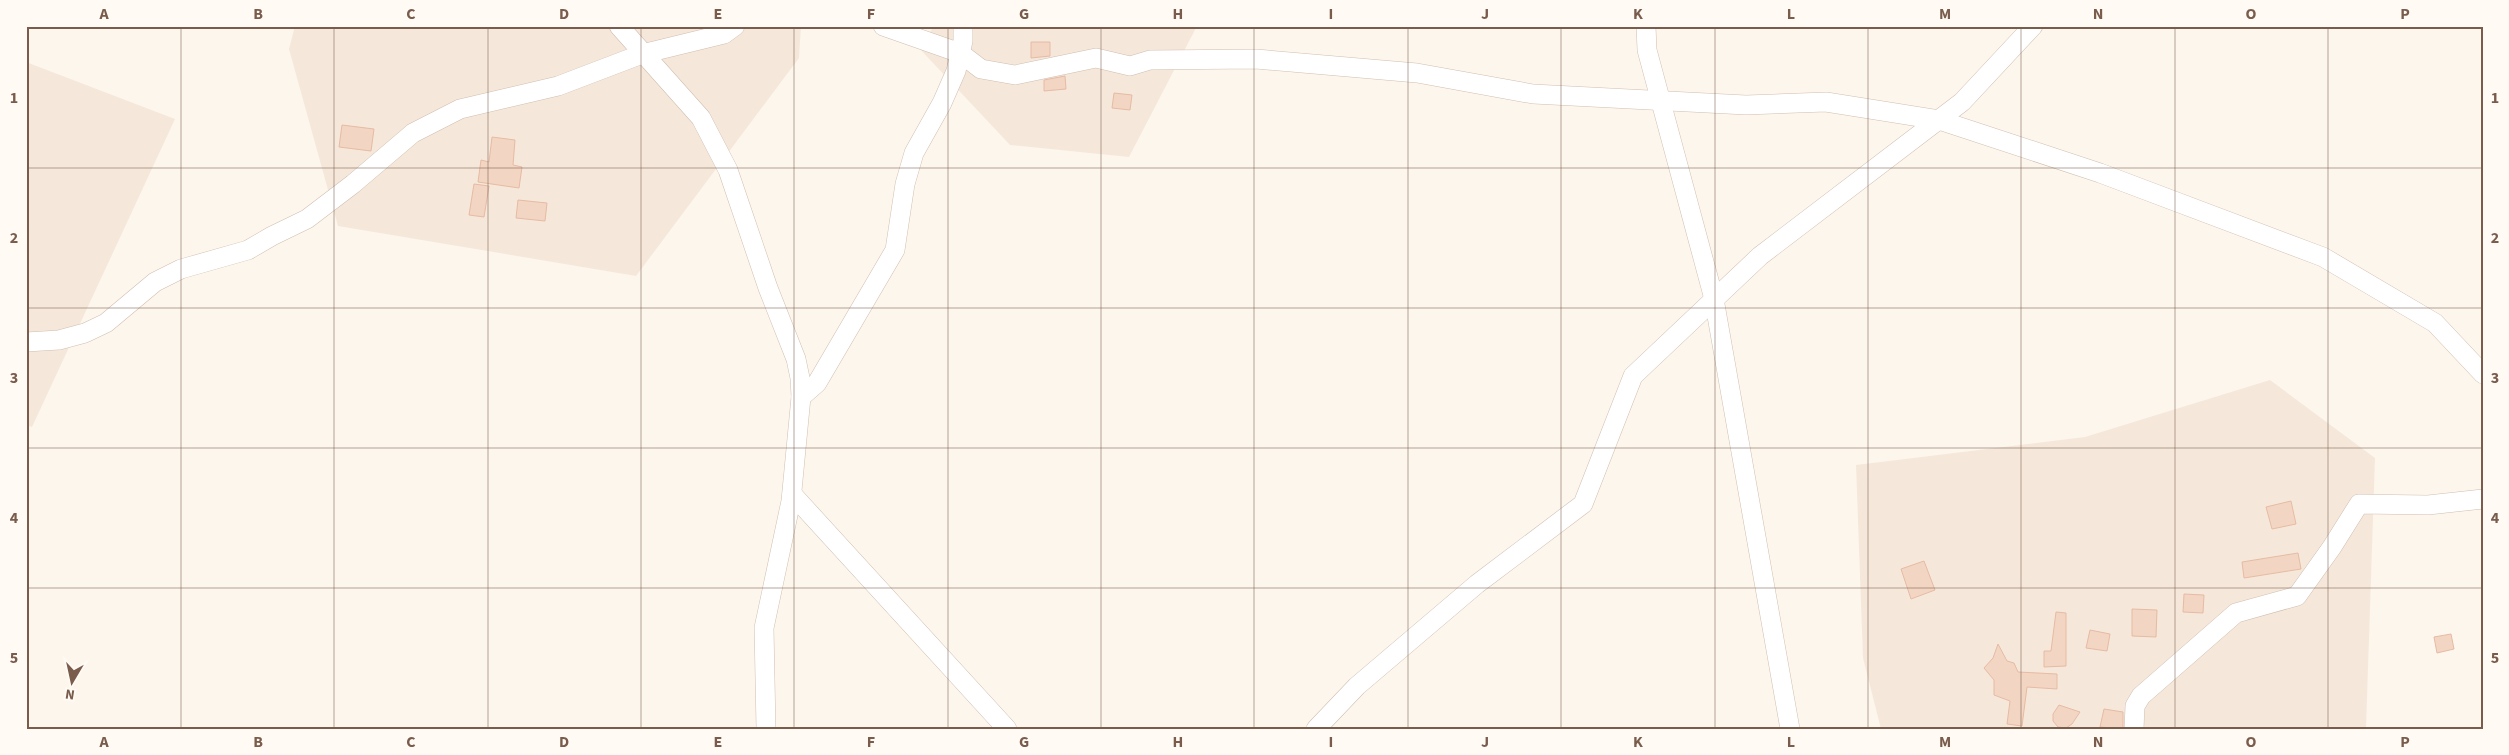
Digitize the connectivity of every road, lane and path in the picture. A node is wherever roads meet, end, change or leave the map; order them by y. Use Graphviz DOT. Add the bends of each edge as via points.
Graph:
graph roads {
  1 [pos="619,26"];
  2 [pos="735,26"];
  3 [pos="883,26"];
  4 [pos="963,26"];
  5 [pos="1646,26"];
  6 [pos="2033,26"];
  7 [pos="960,52"];
  8 [pos="642,54"];
  9 [pos="1661,99"];
  10 [pos="1939,120"];
  11 [pos="1714,299"];
  12 [pos="26,342"];
  13 [pos="2483,374"];
  14 [pos="801,397"];
  15 [pos="792,494"];
  16 [pos="2483,499"];
  17 [pos="766,729"];
  18 [pos="1007,729"];
  19 [pos="1316,729"];
  20 [pos="1790,729"];
  21 [pos="2134,729"];
  1 -- 8 [label="street"];
  2 -- 8 [label="street" via="724,34"];
  3 -- 7 [label="street"];
  4 -- 7 [label="street"];
  5 -- 9 [label="street" via="1647,50"];
  6 -- 10 [label="street" via="1962,102"];
  7 -- 9 [label="street" via="981,69 1015,75 1096,58 1130,66 1150,60 1256,59 1418,73 1533,94"];
  7 -- 14 [label="street" via="956,72 942,103 914,153 905,184 895,250 817,383"];
  8 -- 12 [label="street" via="558,86 460,109 429,123 307,219 248,250 181,269 155,282 106,323 85,333 60,340"];
  8 -- 14 [label="street" via="701,118 728,170 796,359"];
  9 -- 10 [label="street" via="1746,105 1826,102"];
  9 -- 11 [label="street"];
  10 -- 11 [label="street" via="1760,256"];
  10 -- 13 [label="street" via="2100,173 2323,257 2435,323"];
  11 -- 19 [label="street" via="1633,376 1583,504 1477,584 1357,686"];
  11 -- 20 [label="street"];
  14 -- 15 [label="street"];
  15 -- 17 [label="street" via="764,628"];
  15 -- 18 [label="street"];
  16 -- 21 [label="street" via="2428,505 2359,504 2297,596 2236,613 2141,696 2135,706"];
}
